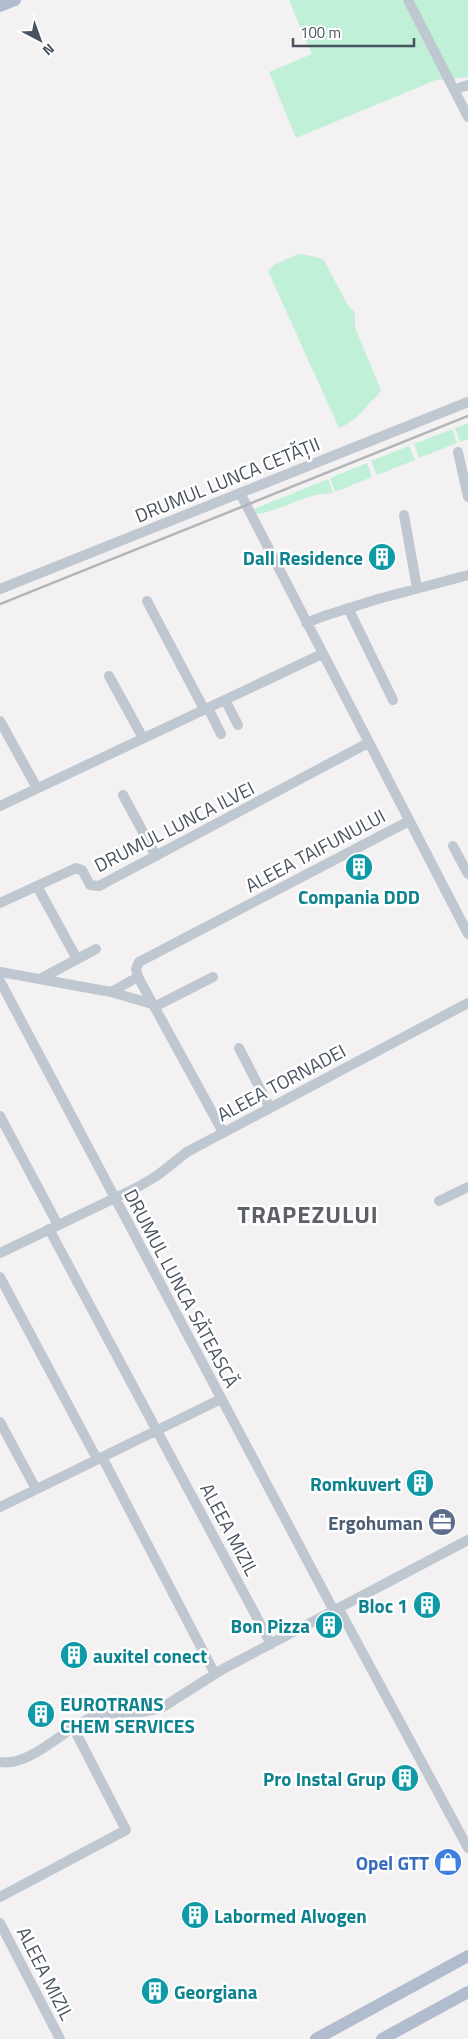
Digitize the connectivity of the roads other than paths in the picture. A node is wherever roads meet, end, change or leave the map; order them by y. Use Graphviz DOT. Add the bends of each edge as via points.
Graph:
graph roads {
  1 [pos="15,0"];
  2 [pos="408,0"];
  3 [pos="0,6"];
  4 [pos="468,85"];
  5 [pos="454,90"];
  6 [pos="468,117"];
  7 [pos="468,402"];
  8 [pos="458,452"];
  9 [pos="240,493"];
  10 [pos="468,497"];
  11 [pos="404,515"];
  12 [pos="468,575"];
  13 [pos="418,588"];
  14 [pos="0,589"];
  15 [pos="148,601"];
  16 [pos="348,608"];
  17 [pos="306,623"];
  18 [pos="322,654"];
  19 [pos="109,676"];
  20 [pos="225,700"];
  21 [pos="393,700"];
  22 [pos="206,709"];
  23 [pos="0,720"];
  24 [pos="238,725"];
  25 [pos="221,734"];
  26 [pos="143,738"];
  27 [pos="368,743"];
  28 [pos="37,788"];
  29 [pos="123,795"];
  30 [pos="0,806"];
  31 [pos="408,821"];
  32 [pos="453,846"];
  33 [pos="156,856"];
  34 [pos="468,874"];
  35 [pos="37,886"];
  36 [pos="0,903"];
  37 [pos="468,934"];
  38 [pos="96,949"];
  39 [pos="77,959"];
  40 [pos="0,972"];
  41 [pos="138,977"];
  42 [pos="213,977"];
  43 [pos="40,979"];
  44 [pos="0,982"];
  45 [pos="111,992"];
  46 [pos="468,1003"];
  47 [pos="154,1005"];
  48 [pos="239,1048"];
  49 [pos="270,1108"];
  50 [pos="0,1116"];
  51 [pos="223,1132"];
  52 [pos="468,1187"];
  53 [pos="114,1198"];
  54 [pos="439,1201"];
  55 [pos="53,1227"];
  56 [pos="0,1253"];
  57 [pos="0,1278"];
  58 [pos="221,1399"];
  59 [pos="0,1422"];
  60 [pos="157,1430"];
  61 [pos="100,1458"];
  62 [pos="36,1489"];
  63 [pos="0,1507"];
  64 [pos="468,1540"];
  65 [pos="336,1610"];
  66 [pos="271,1644"];
  67 [pos="215,1674"];
  68 [pos="73,1728"];
  69 [pos="0,1762"];
  70 [pos="468,1848"];
  71 [pos="0,1897"];
  72 [pos="0,1923"];
  73 [pos="468,1958"];
  74 [pos="468,1992"];
  75 [pos="60,2039"];
  76 [pos="316,2039"];
  77 [pos="382,2039"];
  1 -- 3 [label="main road"];
  2 -- 5 [label="street"];
  4 -- 5 [label="street"];
  5 -- 6 [label="street"];
  7 -- 9 [label="street, DRUMUL LUNCA CETĂȚII"];
  8 -- 10 [label="street"];
  9 -- 14 [label="street, DRUMUL LUNCA CETĂȚII"];
  9 -- 17 [label="street"];
  11 -- 13 [label="street"];
  12 -- 13 [label="street"];
  13 -- 16 [label="street"];
  15 -- 22 [label="street"];
  16 -- 17 [label="street"];
  16 -- 21 [label="street"];
  17 -- 18 [label="street"];
  18 -- 20 [label="street"];
  18 -- 27 [label="street"];
  19 -- 26 [label="street"];
  20 -- 22 [label="street"];
  20 -- 24 [label="street"];
  22 -- 25 [label="street"];
  22 -- 26 [label="street"];
  23 -- 28 [label="street"];
  26 -- 28 [label="street"];
  27 -- 31 [label="street"];
  27 -- 33 [label="street, DRUMUL LUNCA ILVEI"];
  28 -- 30 [label="street"];
  29 -- 33 [label="street"];
  31 -- 37 [label="street, ALEEA TAIFUNULUI"];
  31 -- 41 [label="street, ALEEA TAIFUNULUI" via="143,960 137,966"];
  32 -- 34 [label="street"];
  33 -- 35 [label="street, DRUMUL LUNCA ILVEI" via="100,886 90,884 78,867"];
  35 -- 36 [label="street, DRUMUL LUNCA ILVEI"];
  35 -- 39 [label="street"];
  38 -- 39 [label="street"];
  39 -- 43 [label="street"];
  40 -- 43 [label="street"];
  41 -- 45 [label="street"];
  41 -- 47 [label="street"];
  42 -- 47 [label="street"];
  43 -- 45 [label="street"];
  44 -- 53 [label="street, DRUMUL LUNCA SĂTEASCĂ"];
  45 -- 47 [label="street"];
  46 -- 49 [label="street, ALEEA TORNADEI"];
  47 -- 51 [label="street"];
  48 -- 49 [label="street"];
  49 -- 51 [label="street, ALEEA TORNADEI"];
  50 -- 55 [label="street, ALEEA MIZIL"];
  51 -- 53 [label="street, ALEEA TORNADEI" via="179,1157 148,1181"];
  52 -- 54 [label="street"];
  53 -- 55 [label="street, ALEEA TORNADEI"];
  53 -- 58 [label="street, DRUMUL LUNCA SĂTEASCĂ"];
  55 -- 56 [label="street, ALEEA TORNADEI"];
  55 -- 60 [label="street, ALEEA MIZIL"];
  57 -- 61 [label="street"];
  58 -- 60 [label="street"];
  58 -- 65 [label="street, DRUMUL LUNCA SĂTEASCĂ"];
  59 -- 62 [label="street"];
  60 -- 61 [label="street"];
  60 -- 66 [label="street, ALEEA MIZIL"];
  61 -- 62 [label="street"];
  61 -- 67 [label="street"];
  62 -- 63 [label="street"];
  64 -- 65 [label="street"];
  65 -- 66 [label="street"];
  65 -- 70 [label="street, DRUMUL LUNCA SĂTEASCĂ"];
  66 -- 67 [label="street"];
  67 -- 68 [label="street" via="158,1709 101,1714"];
  68 -- 69 [label="street" via="25,1758 12,1763"];
  68 -- 71 [label="street" via="126,1830"];
  72 -- 75 [label="street, ALEEA MIZIL"];
  73 -- 76 [label="main road"];
  74 -- 77 [label="main road"];
}
